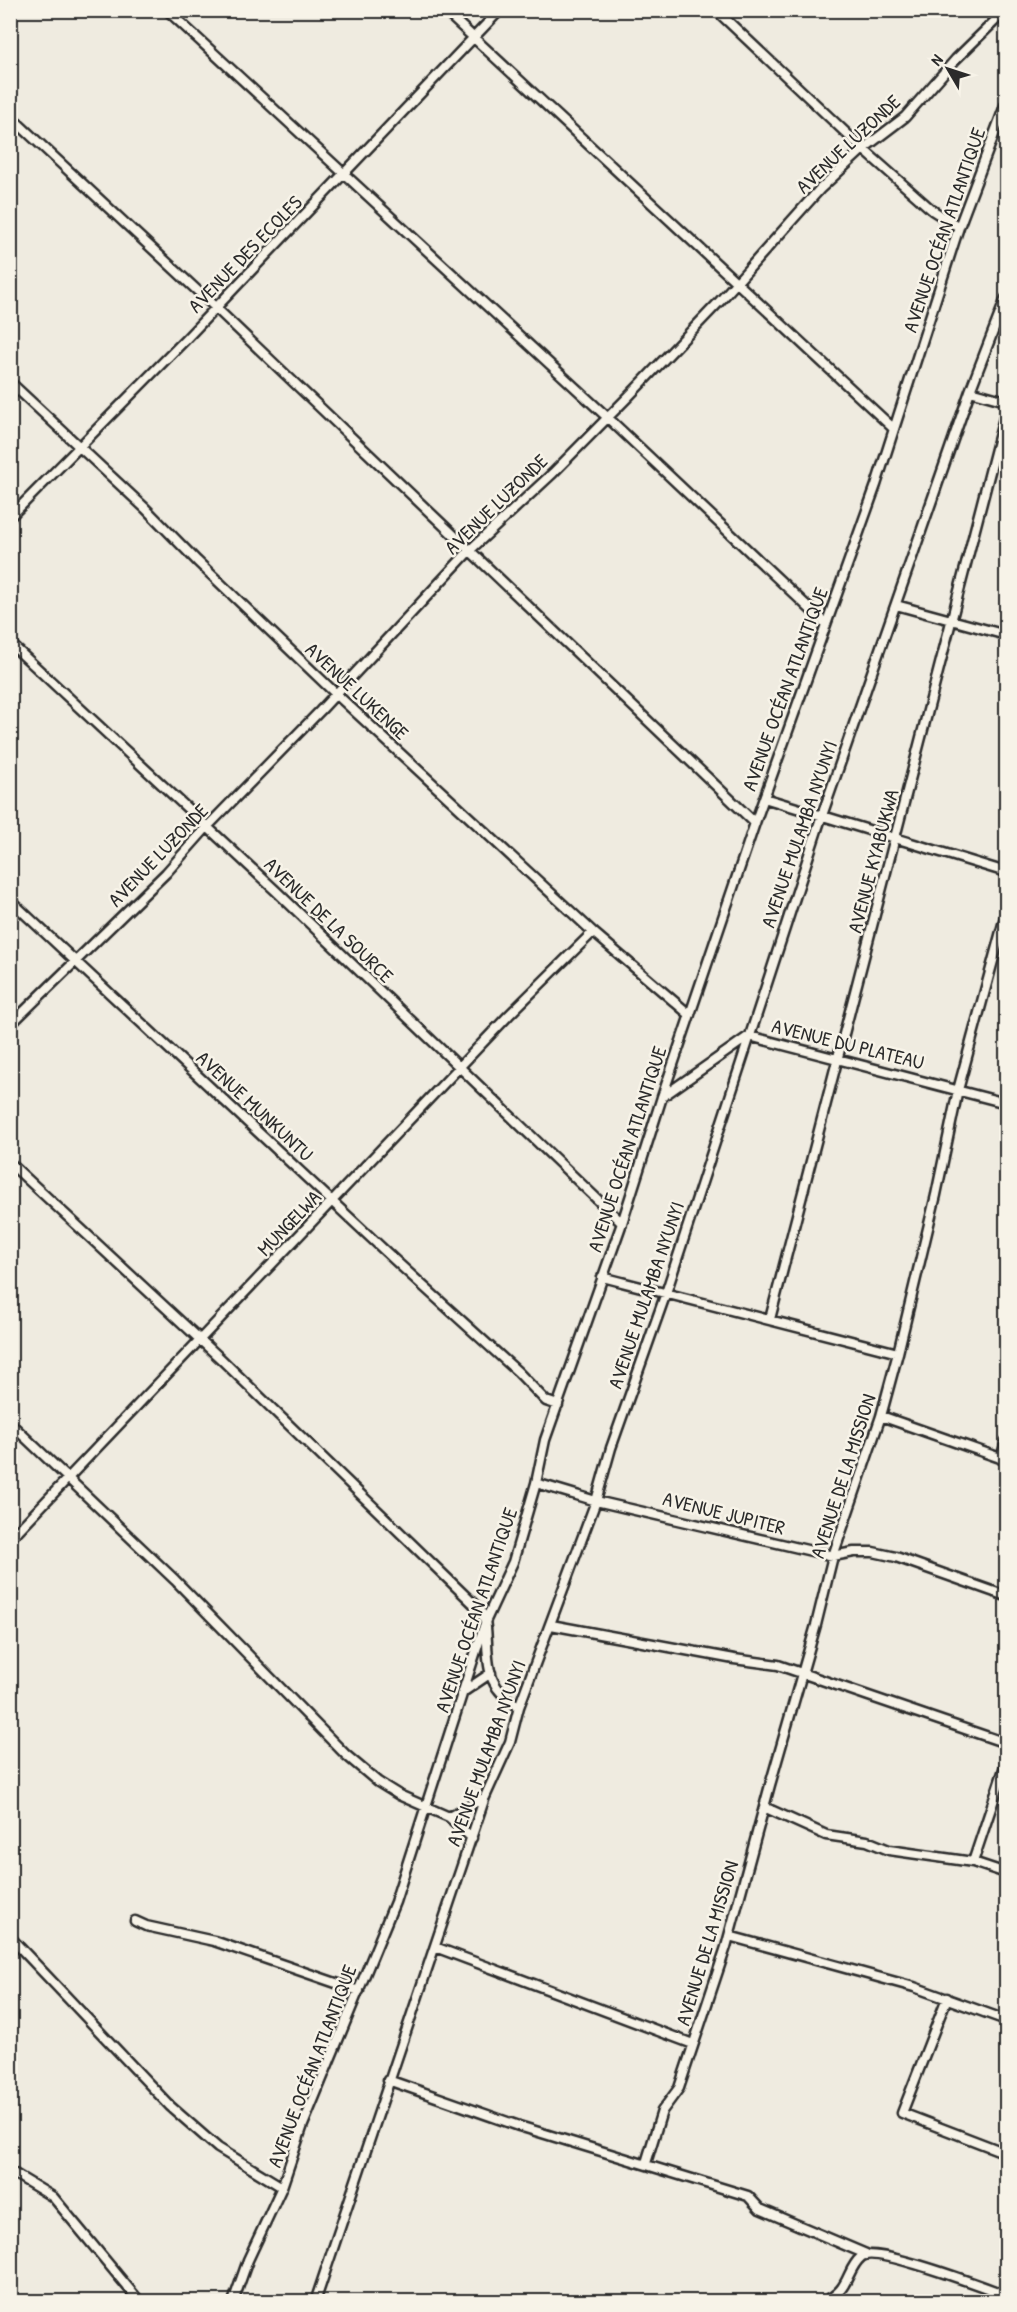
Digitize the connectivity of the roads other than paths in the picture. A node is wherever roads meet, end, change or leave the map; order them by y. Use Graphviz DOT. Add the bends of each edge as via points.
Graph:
graph roads {
  1 [pos="167,10"];
  2 [pos="444,10"];
  3 [pos="500,10"];
  4 [pos="716,10"];
  5 [pos="1006,10"];
  6 [pos="474,39"];
  7 [pos="1006,103"];
  8 [pos="10,116"];
  9 [pos="863,148"];
  10 [pos="343,173"];
  11 [pos="959,227"];
  12 [pos="736,280"];
  13 [pos="1006,298"];
  14 [pos="216,308"];
  15 [pos="10,382"];
  16 [pos="970,391"];
  17 [pos="1006,401"];
  18 [pos="1006,410"];
  19 [pos="608,417"];
  20 [pos="894,428"];
  21 [pos="80,447"];
  22 [pos="10,517"];
  23 [pos="469,551"];
  24 [pos="896,605"];
  25 [pos="952,620"];
  26 [pos="826,624"];
  27 [pos="1006,635"];
  28 [pos="10,643"];
  29 [pos="335,693"];
  30 [pos="764,798"];
  31 [pos="822,816"];
  32 [pos="754,823"];
  33 [pos="206,828"];
  34 [pos="896,839"];
  35 [pos="1006,872"];
  36 [pos="10,900"];
  37 [pos="1006,913"];
  38 [pos="593,932"];
  39 [pos="76,961"];
  40 [pos="690,1015"];
  41 [pos="10,1025"];
  42 [pos="749,1036"];
  43 [pos="837,1057"];
  44 [pos="459,1069"];
  45 [pos="958,1090"];
  46 [pos="662,1097"];
  47 [pos="1006,1103"];
  48 [pos="10,1163"];
  49 [pos="332,1202"];
  50 [pos="622,1224"];
  51 [pos="602,1277"];
  52 [pos="666,1293"];
  53 [pos="770,1319"];
  54 [pos="200,1340"];
  55 [pos="898,1353"];
  56 [pos="558,1406"];
  57 [pos="881,1416"];
  58 [pos="10,1423"];
  59 [pos="1006,1441"];
  60 [pos="1004,1460"];
  61 [pos="69,1477"];
  62 [pos="536,1483"];
  63 [pos="596,1500"];
  64 [pos="10,1539"];
  65 [pos="833,1556"];
  66 [pos="1006,1596"];
  67 [pos="486,1620"];
  68 [pos="551,1625"];
  69 [pos="802,1672"];
  70 [pos="491,1673"];
  71 [pos="462,1693"];
  72 [pos="519,1707"];
  73 [pos="1006,1743"];
  74 [pos="1006,1763"];
  75 [pos="485,1797"];
  76 [pos="764,1807"];
  77 [pos="427,1809"];
  78 [pos="449,1817"];
  79 [pos="472,1838"];
  80 [pos="973,1862"];
  81 [pos="1006,1873"];
  82 [pos="135,1921"];
  83 [pos="729,1936"];
  84 [pos="10,1937"];
  85 [pos="435,1947"];
  86 [pos="358,1991"];
  87 [pos="947,1998"];
  88 [pos="1006,2019"];
  89 [pos="693,2044"];
  90 [pos="388,2080"];
  91 [pos="1006,2153"];
  92 [pos="646,2163"];
  93 [pos="10,2170"];
  94 [pos="282,2187"];
  95 [pos="866,2254"];
  96 [pos="1006,2295"];
  97 [pos="140,2301"];
  98 [pos="232,2301"];
  99 [pos="315,2301"];
  100 [pos="823,2301"];
  1 -- 10 [label="street"];
  2 -- 6 [label="street"];
  3 -- 6 [label="street, AVENUE DES ECOLES"];
  4 -- 9 [label="street"];
  5 -- 9 [label="street, AVENUE LUZONDE" via="956,58 905,117"];
  6 -- 10 [label="street, AVENUE DES ECOLES"];
  6 -- 12 [label="street"];
  7 -- 11 [label="street, AVENUE OCÉAN ATLANTIQUE"];
  8 -- 14 [label="street"];
  9 -- 11 [label="street" via="932,210"];
  9 -- 12 [label="street, AVENUE LUZONDE"];
  10 -- 14 [label="street, AVENUE DES ECOLES"];
  10 -- 19 [label="street"];
  11 -- 20 [label="street, AVENUE OCÉAN ATLANTIQUE"];
  12 -- 19 [label="street, AVENUE LUZONDE"];
  12 -- 20 [label="street"];
  13 -- 16 [label="street, AVENUE MULAMBA NYUNYI"];
  14 -- 21 [label="street, AVENUE DES ECOLES"];
  14 -- 23 [label="street"];
  15 -- 21 [label="street, AVENUE LUKENGE"];
  16 -- 17 [label="street"];
  16 -- 24 [label="street, AVENUE MULAMBA NYUNYI"];
  18 -- 25 [label="street, AVENUE KYABUKWA"];
  19 -- 23 [label="street, AVENUE LUZONDE"];
  19 -- 26 [label="street"];
  20 -- 26 [label="street, AVENUE OCÉAN ATLANTIQUE"];
  21 -- 22 [label="street, AVENUE DES ECOLES"];
  21 -- 29 [label="street, AVENUE LUKENGE"];
  23 -- 29 [label="street, AVENUE LUZONDE"];
  23 -- 32 [label="street"];
  24 -- 25 [label="street"];
  24 -- 31 [label="street, AVENUE MULAMBA NYUNYI"];
  25 -- 27 [label="street"];
  25 -- 34 [label="street, AVENUE KYABUKWA"];
  26 -- 30 [label="street, AVENUE OCÉAN ATLANTIQUE"];
  28 -- 33 [label="street, AVENUE DE LA SOURCE"];
  29 -- 33 [label="street, AVENUE LUZONDE"];
  29 -- 38 [label="street, AVENUE LUKENGE"];
  30 -- 31 [label="street"];
  30 -- 32 [label="street, AVENUE OCÉAN ATLANTIQUE"];
  31 -- 34 [label="street"];
  31 -- 42 [label="street, AVENUE MULAMBA NYUNYI"];
  32 -- 40 [label="street, AVENUE OCÉAN ATLANTIQUE"];
  33 -- 39 [label="street, AVENUE LUZONDE"];
  33 -- 44 [label="street, AVENUE DE LA SOURCE"];
  34 -- 35 [label="street"];
  34 -- 43 [label="street, AVENUE KYABUKWA"];
  36 -- 39 [label="street, AVENUE MUNKUNTU"];
  37 -- 45 [label="street, AVENUE DE LA MISSION"];
  38 -- 40 [label="street, AVENUE LUKENGE"];
  38 -- 44 [label="street, MUNGELWA"];
  39 -- 41 [label="street, AVENUE LUZONDE"];
  39 -- 49 [label="street, AVENUE MUNKUNTU"];
  40 -- 46 [label="street, AVENUE OCÉAN ATLANTIQUE"];
  42 -- 43 [label="street, AVENUE DU PLATEAU"];
  42 -- 46 [label="street, AVENUE DU PLATEAU"];
  42 -- 52 [label="street, AVENUE MULAMBA NYUNYI"];
  43 -- 45 [label="street, AVENUE DU PLATEAU"];
  43 -- 53 [label="street, AVENUE KYABUKWA"];
  44 -- 49 [label="street, MUNGELWA"];
  44 -- 50 [label="street, AVENUE DE LA SOURCE"];
  45 -- 47 [label="street, AVENUE DU PLATEAU"];
  45 -- 55 [label="street, AVENUE DE LA MISSION"];
  46 -- 50 [label="street, AVENUE OCÉAN ATLANTIQUE"];
  48 -- 54 [label="street"];
  49 -- 54 [label="street, MUNGELWA"];
  49 -- 56 [label="street, AVENUE MUNKUNTU" via="546,1401"];
  50 -- 51 [label="street, AVENUE OCÉAN ATLANTIQUE"];
  51 -- 52 [label="street"];
  51 -- 56 [label="street, AVENUE OCÉAN ATLANTIQUE"];
  52 -- 53 [label="street"];
  52 -- 63 [label="street, AVENUE MULAMBA NYUNYI"];
  53 -- 55 [label="street"];
  54 -- 61 [label="street, MUNGELWA"];
  54 -- 67 [label="street" via="460,1589"];
  55 -- 57 [label="street, AVENUE DE LA MISSION"];
  56 -- 62 [label="street, AVENUE OCÉAN ATLANTIQUE" via="545,1440"];
  57 -- 60 [label="street"];
  57 -- 65 [label="street, AVENUE DE LA MISSION"];
  58 -- 61 [label="street"];
  59 -- 60 [label="street"];
  61 -- 64 [label="street, MUNGELWA"];
  61 -- 77 [label="street" via="346,1755 378,1782"];
  62 -- 63 [label="street, AVENUE JUPITER"];
  62 -- 67 [label="street, AVENUE OCÉAN ATLANTIQUE" via="513,1562"];
  63 -- 65 [label="street, AVENUE JUPITER"];
  63 -- 68 [label="street, AVENUE MULAMBA NYUNYI"];
  65 -- 66 [label="street, AVENUE JUPITER" via="873,1552 896,1557"];
  65 -- 69 [label="street, AVENUE DE LA MISSION"];
  67 -- 70 [label="street"];
  67 -- 71 [label="street, AVENUE OCÉAN ATLANTIQUE"];
  68 -- 69 [label="street"];
  68 -- 72 [label="street, AVENUE MULAMBA NYUNYI"];
  69 -- 73 [label="street"];
  69 -- 76 [label="street, AVENUE DE LA MISSION"];
  70 -- 71 [label="street"];
  70 -- 72 [label="street" via="501,1695"];
  71 -- 77 [label="street, AVENUE OCÉAN ATLANTIQUE"];
  72 -- 75 [label="street, AVENUE MULAMBA NYUNYI" via="510,1742"];
  74 -- 80 [label="street"];
  75 -- 78 [label="street"];
  75 -- 79 [label="street, AVENUE MULAMBA NYUNYI"];
  76 -- 80 [label="street" via="826,1835 867,1841 889,1850"];
  76 -- 83 [label="street, AVENUE DE LA MISSION"];
  77 -- 78 [label="street"];
  77 -- 86 [label="street, AVENUE OCÉAN ATLANTIQUE" via="395,1902"];
  78 -- 79 [label="street"];
  79 -- 85 [label="street, AVENUE MULAMBA NYUNYI"];
  80 -- 81 [label="street"];
  82 -- 86 [label="street" via="214,1941"];
  83 -- 87 [label="street"];
  83 -- 89 [label="street, AVENUE DE LA MISSION"];
  84 -- 94 [label="street" via="170,2106 218,2148"];
  85 -- 89 [label="street"];
  85 -- 90 [label="street, AVENUE MULAMBA NYUNYI"];
  86 -- 94 [label="street, AVENUE OCÉAN ATLANTIQUE"];
  87 -- 88 [label="street"];
  87 -- 91 [label="street" via="902,2113"];
  89 -- 92 [label="street, AVENUE DE LA MISSION" via="679,2088 662,2112"];
  90 -- 92 [label="street" via="519,2126"];
  90 -- 99 [label="street, AVENUE MULAMBA NYUNYI"];
  92 -- 95 [label="street" via="748,2196 760,2209"];
  93 -- 97 [label="street" via="53,2197"];
  94 -- 98 [label="street, AVENUE OCÉAN ATLANTIQUE"];
  95 -- 96 [label="street" via="922,2266"];
  95 -- 100 [label="street" via="846,2284"];
}
